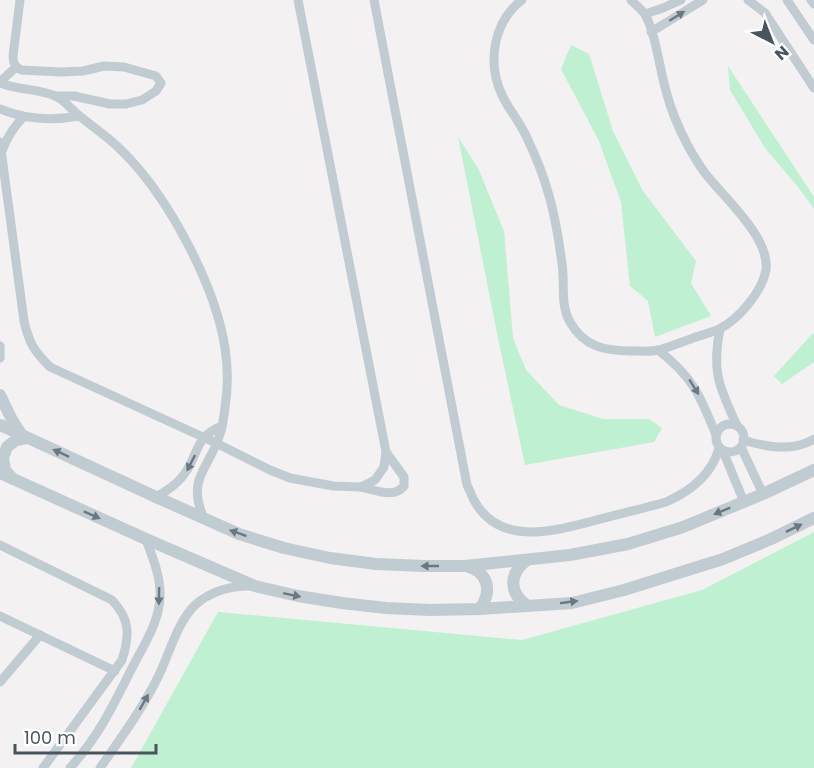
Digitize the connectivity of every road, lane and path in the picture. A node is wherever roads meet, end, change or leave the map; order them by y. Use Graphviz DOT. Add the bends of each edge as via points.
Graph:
graph roads {
  1 [pos="20,0"];
  2 [pos="297,0"];
  3 [pos="374,0"];
  4 [pos="522,0"];
  5 [pos="631,0"];
  6 [pos="681,0"];
  7 [pos="703,0"];
  8 [pos="748,0"];
  9 [pos="787,0"];
  10 [pos="811,0"];
  11 [pos="814,4"];
  12 [pos="645,14"];
  13 [pos="651,32"];
  14 [pos="814,40"];
  15 [pos="19,69"];
  16 [pos="0,82"];
  17 [pos="17,88"];
  18 [pos="814,88"];
  19 [pos="56,96"];
  20 [pos="0,109"];
  21 [pos="79,116"];
  22 [pos="23,117"];
  23 [pos="1,147"];
  24 [pos="720,329"];
  25 [pos="0,346"];
  26 [pos="658,350"];
  27 [pos="0,358"];
  28 [pos="0,395"];
  29 [pos="0,425"];
  30 [pos="222,426"];
  31 [pos="736,426"];
  32 [pos="716,435"];
  33 [pos="24,437"];
  34 [pos="203,437"];
  35 [pos="814,439"];
  36 [pos="216,443"];
  37 [pos="742,443"];
  38 [pos="721,449"];
  39 [pos="386,452"];
  40 [pos="814,470"];
  41 [pos="0,473"];
  42 [pos="13,479"];
  43 [pos="361,487"];
  44 [pos="763,494"];
  45 [pos="156,497"];
  46 [pos="744,502"];
  47 [pos="814,518"];
  48 [pos="204,519"];
  49 [pos="146,539"];
  50 [pos="0,544"];
  51 [pos="527,560"];
  52 [pos="465,566"];
  53 [pos="255,586"];
  54 [pos="528,606"];
  55 [pos="480,609"];
  56 [pos="0,616"];
  57 [pos="40,636"];
  58 [pos="115,671"];
  59 [pos="0,682"];
  60 [pos="43,768"];
  61 [pos="70,768"];
  62 [pos="99,768"];
  1 -- 15 [label="street" via="13,56"];
  2 -- 39 [label="street"];
  3 -- 38 [label="street" via="467,485 475,503 504,528 547,532 680,496 702,479"];
  4 -- 26 [label="street" via="497,36 493,55 495,75 546,183 554,210 569,320 580,336 596,347 615,351"];
  5 -- 12 [label="street"];
  6 -- 12 [label="street"];
  13 -- 7 [label="street, one-way"];
  8 -- 18 [label="street" via="765,13"];
  9 -- 14 [label="street"];
  10 -- 11 [label="street"];
  12 -- 13 [label="street"];
  13 -- 24 [label="street" via="666,92 688,146 764,250 766,269 761,287"];
  15 -- 16 [label="street"];
  15 -- 17 [label="street"];
  15 -- 19 [label="street" via="61,72 114,66 156,76 161,83 142,100 126,104"];
  16 -- 17 [label="street"];
  17 -- 19 [label="street"];
  19 -- 21 [label="street"];
  20 -- 22 [label="street"];
  21 -- 22 [label="street" via="42,120"];
  21 -- 30 [label="street" via="140,170 196,261 219,320 225,349 227,378"];
  22 -- 23 [label="street"];
  23 -- 34 [label="street" via="24,321 28,340 37,354 50,367"];
  24 -- 26 [label="street"];
  24 -- 31 [label="street" via="716,368"];
  25 -- 27 [label="street"];
  26 -- 32 [label="street, one-way" via="689,379"];
  28 -- 33 [label="street"];
  29 -- 33 [label="street"];
  30 -- 34 [label="street"];
  30 -- 36 [label="street"];
  31 -- 32 [label="street" via="726,425"];
  31 -- 37 [label="street" via="742,432"];
  32 -- 38 [label="street"];
  33 -- 42 [label="street" via="7,447 3,458 5,470"];
  45 -- 33 [label="street, one-way"];
  34 -- 36 [label="street"];
  34 -- 45 [label="street, one-way" via="181,479"];
  35 -- 37 [label="street" via="788,447"];
  36 -- 43 [label="street" via="290,478"];
  36 -- 48 [label="street" via="197,486 198,506"];
  37 -- 38 [label="street" via="733,452"];
  37 -- 44 [label="street"];
  38 -- 46 [label="street"];
  39 -- 43 [label="street" via="384,467 375,480"];
  39 -- 43 [label="street" via="404,477 400,492 391,494"];
  40 -- 44 [label="street"];
  41 -- 42 [label="street"];
  42 -- 49 [label="street, one-way"];
  44 -- 46 [label="street"];
  45 -- 48 [label="street"];
  46 -- 51 [label="street, one-way" via="628,544"];
  54 -- 47 [label="street, one-way" via="572,603 624,590 723,559"];
  52 -- 48 [label="street, one-way" via="423,567 330,558 284,548"];
  49 -- 53 [label="street"];
  49 -- 61 [label="street, one-way" via="158,575 159,612 107,718"];
  50 -- 58 [label="street" via="112,600 121,610 128,635"];
  51 -- 52 [label="street"];
  51 -- 54 [label="street" via="515,572 513,588"];
  52 -- 55 [label="street" via="482,574 486,582 486,601"];
  53 -- 55 [label="street, one-way" via="386,608"];
  62 -- 53 [label="street, one-way" via="130,726 182,623 195,606 213,593 233,586"];
  54 -- 55 [label="street"];
  56 -- 57 [label="street"];
  57 -- 58 [label="street"];
  57 -- 59 [label="street"];
  58 -- 60 [label="street"];
}
